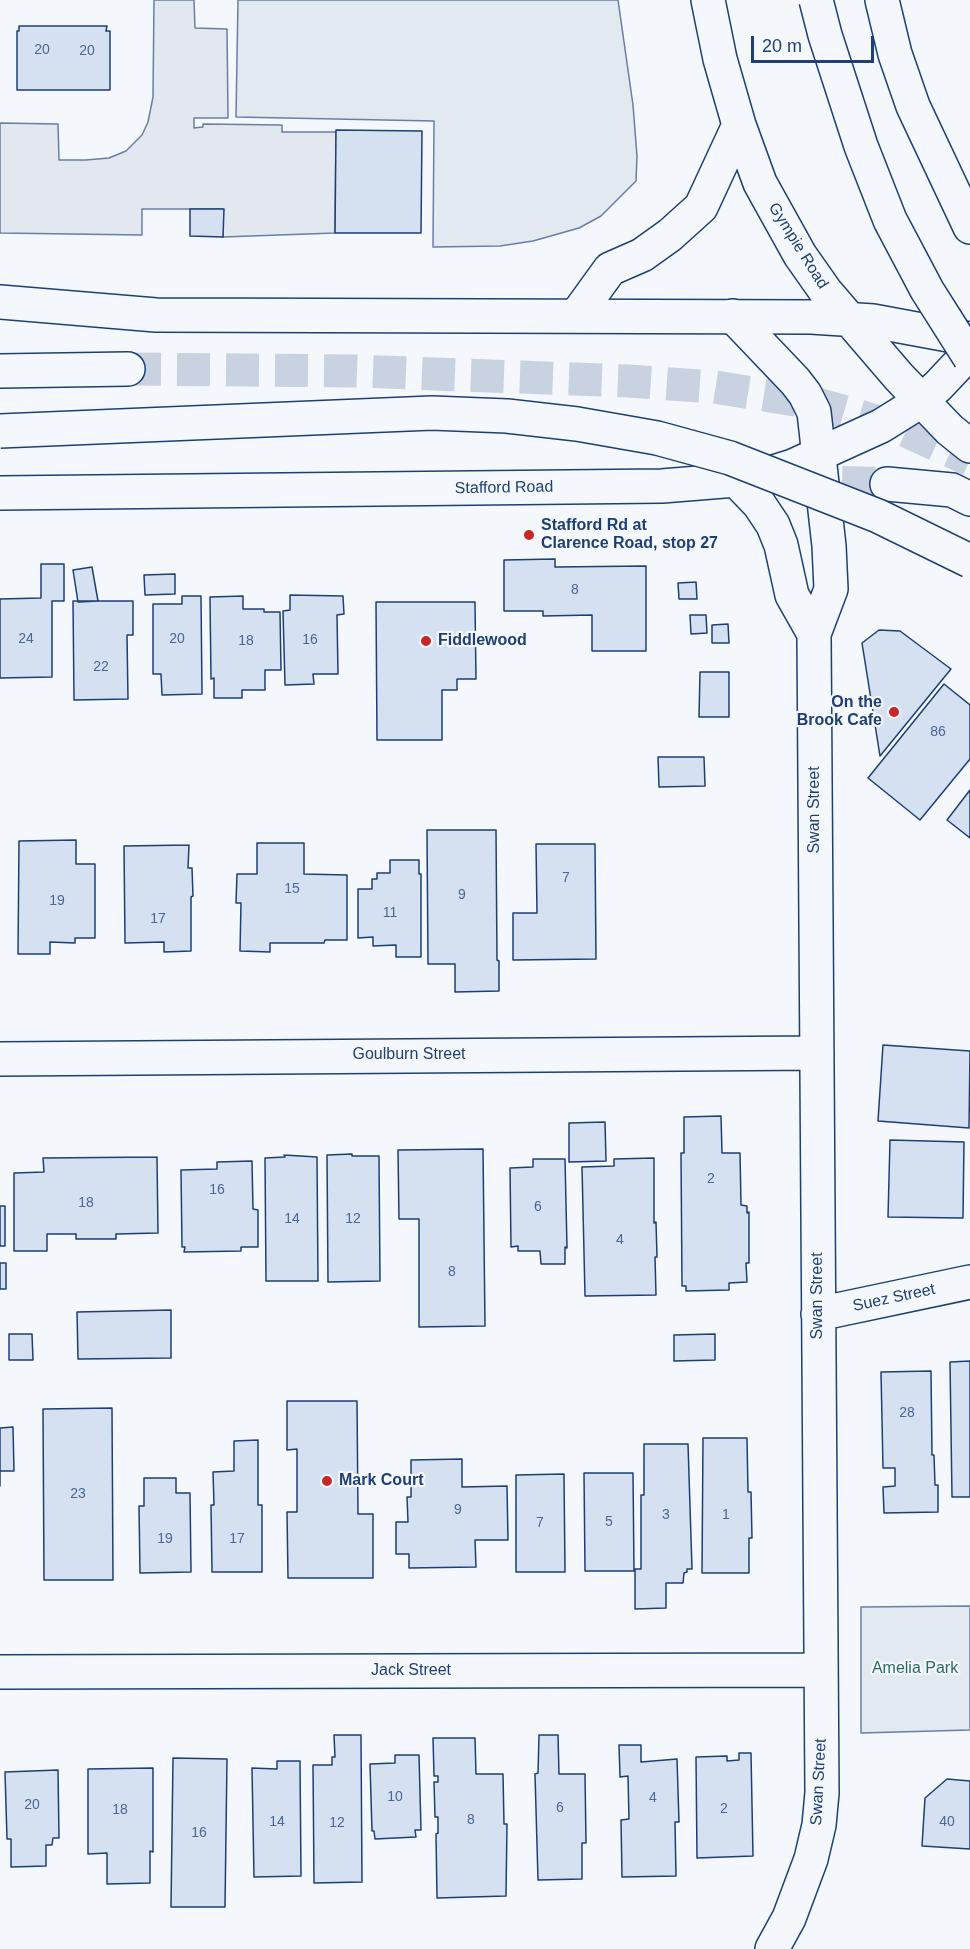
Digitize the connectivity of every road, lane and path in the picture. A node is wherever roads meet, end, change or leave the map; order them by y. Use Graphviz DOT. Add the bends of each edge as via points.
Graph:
graph roads {
  1 [pos="708,0"];
  2 [pos="816,0"];
  3 [pos="882,0"];
  4 [pos="739,125"];
  5 [pos="970,227"];
  6 [pos="0,302"];
  7 [pos="733,315"];
  8 [pos="576,316"];
  9 [pos="848,319"];
  10 [pos="970,339"];
  11 [pos="970,352"];
  12 [pos="970,358"];
  13 [pos="128,369"];
  14 [pos="0,371"];
  15 [pos="921,401"];
  16 [pos="0,431"];
  17 [pos="970,446"];
  18 [pos="820,455"];
  19 [pos="736,480"];
  20 [pos="887,484"];
  21 [pos="0,493"];
  22 [pos="970,499"];
  23 [pos="970,561"];
  24 [pos="814,634"];
  25 [pos="817,1053"];
  26 [pos="0,1059"];
  27 [pos="970,1282"];
  28 [pos="818,1314"];
  29 [pos="821,1670"];
  30 [pos="0,1672"];
  31 [pos="772,1949"];
  1 -- 4 [label="main road, Gympie Road"];
  2 -- 12 [label="main road, bridge" via="861,146 890,220 927,290"];
  3 -- 5 [label="main road" via="913,106"];
  4 -- 8 [label="main road" via="701,207 642,255 610,269"];
  4 -- 9 [label="main road, Gympie Road" via="760,183 781,222 800,255"];
  6 -- 8 [label="main road" via="156,315"];
  7 -- 8 [label="main road"];
  7 -- 9 [label="main road"];
  7 -- 18 [label="main road, Swan Street" via="806,394 814,412"];
  9 -- 10 [label="main road"];
  9 -- 15 [label="main road, Gympie Road"];
  11 -- 15 [label="main road, Stafford Road"];
  13 -- 14 [label="main road"];
  15 -- 17 [label="main road, Gympie Road"];
  15 -- 18 [label="main road, Stafford Road" via="881,426"];
  16 -- 23 [label="main road, bridge" via="432,413 577,424 657,438 730,458 878,516"];
  18 -- 19 [label="main road, Stafford Road" via="761,476"];
  18 -- 24 [label="main road, Swan Street" via="831,589"];
  19 -- 21 [label="main road, Stafford Road" via="662,486"];
  19 -- 24 [label="main road, Swan Street" via="773,525 792,595"];
  20 -- 22 [label="main road" via="952,490"];
  24 -- 25 [label="main road, Swan Street"];
  25 -- 26 [label="main road, Goulburn Street"];
  25 -- 28 [label="main road, Swan Street"];
  27 -- 28 [label="main road, Suez Street"];
  28 -- 29 [label="main road, Swan Street"];
  29 -- 30 [label="main road, Jack Street"];
  29 -- 31 [label="main road, Swan Street" via="819,1825 802,1887"];
}
